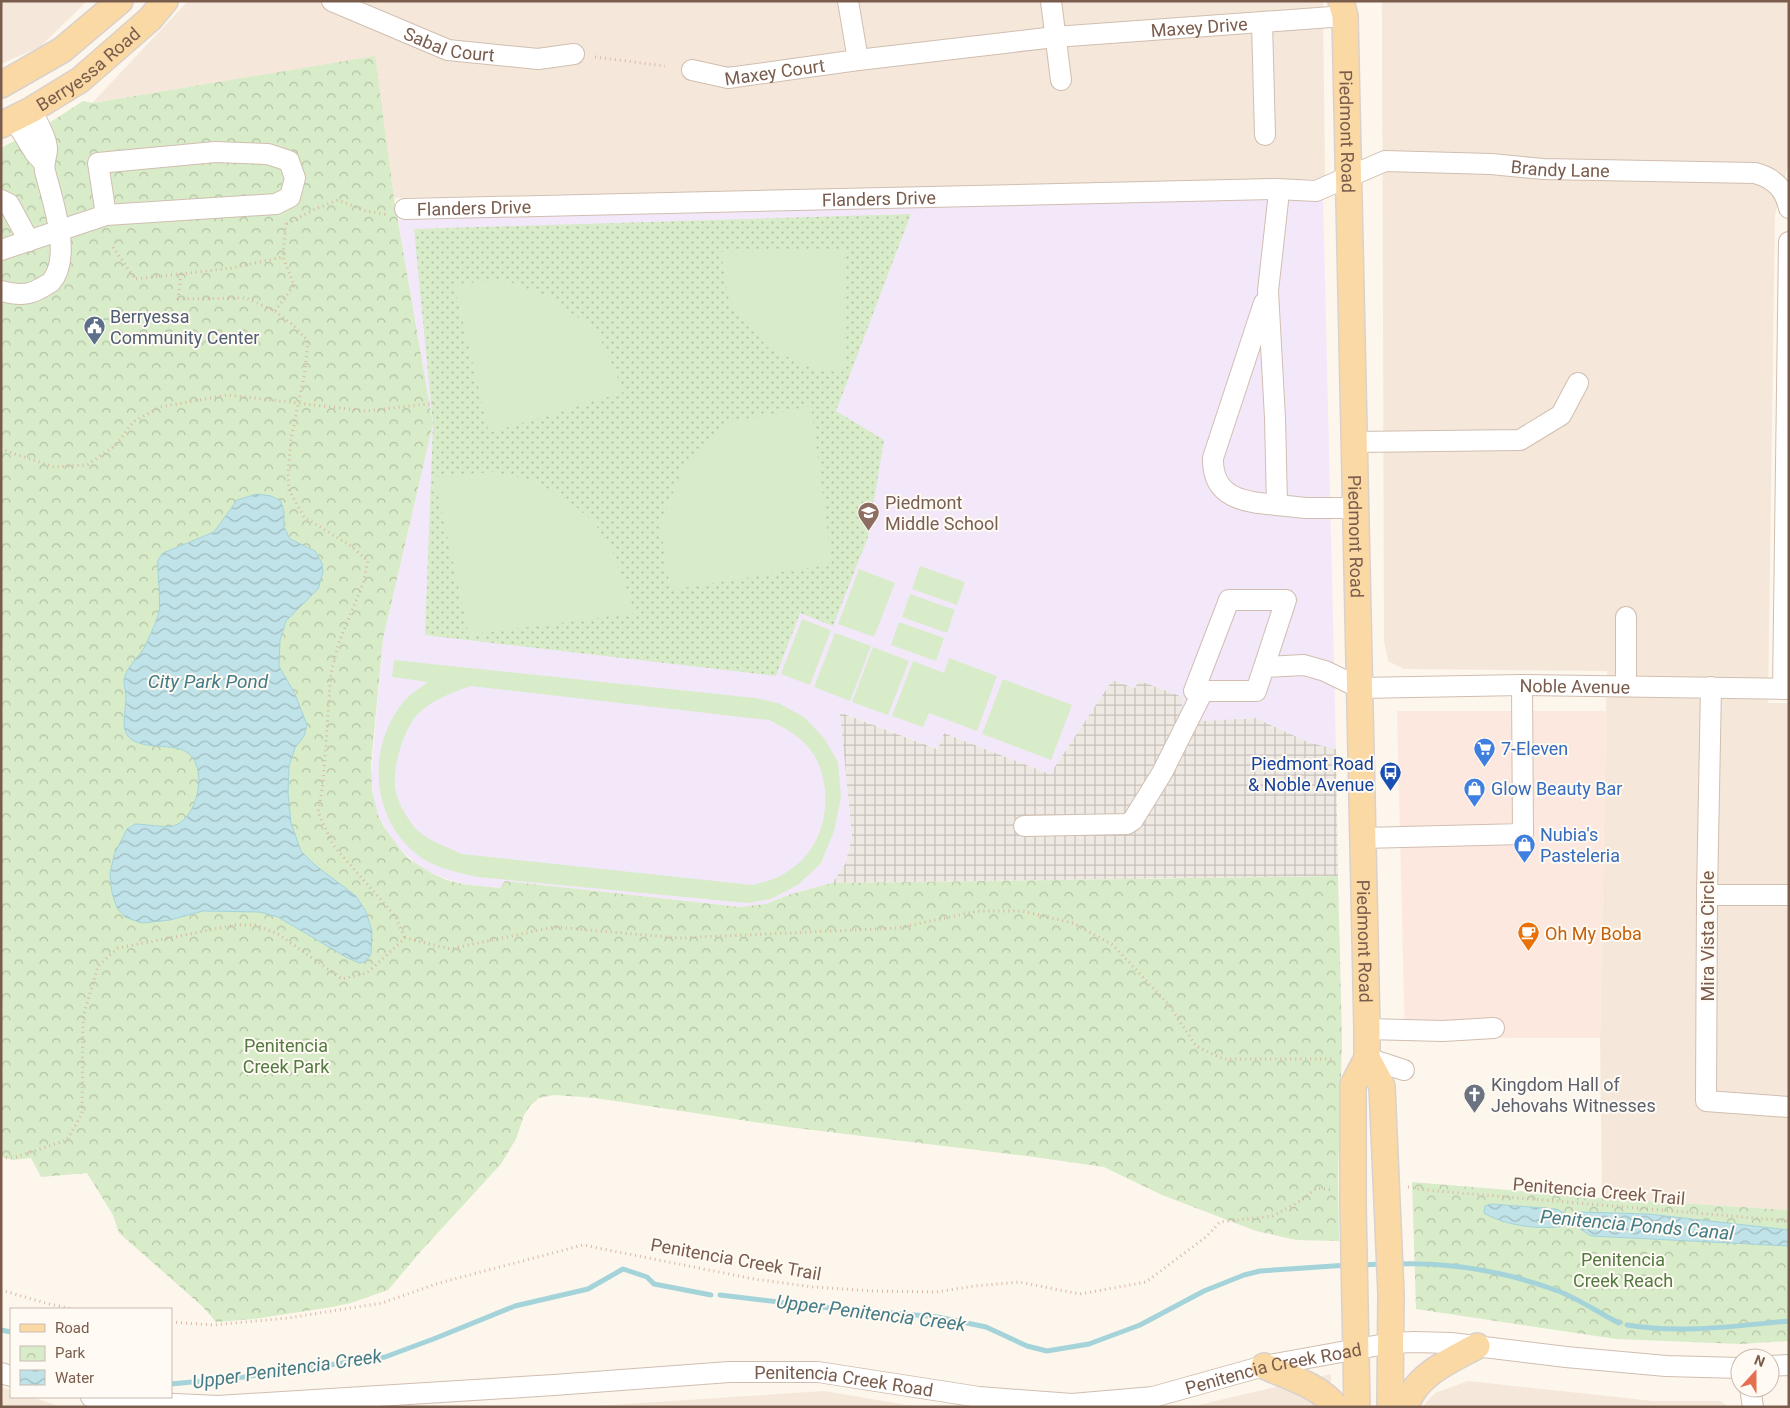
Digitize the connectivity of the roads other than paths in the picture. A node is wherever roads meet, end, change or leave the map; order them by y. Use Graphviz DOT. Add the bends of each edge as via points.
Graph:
graph roads {
  1 [pos="120,1"];
  2 [pos="165,1"];
  3 [pos="332,1"];
  4 [pos="848,1"];
  5 [pos="1051,1"];
  6 [pos="1346,6"];
  7 [pos="1262,22"];
  8 [pos="1055,38"];
  9 [pos="574,54"];
  10 [pos="858,60"];
  11 [pos="692,70"];
  12 [pos="1061,80"];
  13 [pos="1,85"];
  14 [pos="15,118"];
  15 [pos="1265,135"];
  16 [pos="1349,178"];
  17 [pos="1278,189"];
  18 [pos="1,200"];
  19 [pos="1789,208"];
  20 [pos="398,212"];
  21 [pos="106,215"];
  22 [pos="59,231"];
  23 [pos="30,241"];
  24 [pos="1789,242"];
  25 [pos="1,250"];
  26 [pos="1,291"];
  27 [pos="1268,292"];
  28 [pos="1578,383"];
  29 [pos="1354,442"];
  30 [pos="1277,505"];
  31 [pos="1356,508"];
  32 [pos="1787,516"];
  33 [pos="1626,617"];
  34 [pos="1264,667"];
  35 [pos="1522,685"];
  36 [pos="1626,686"];
  37 [pos="1711,687"];
  38 [pos="1360,688"];
  39 [pos="1786,689"];
  40 [pos="1203,691"];
  41 [pos="1024,826"];
  42 [pos="1363,838"];
  43 [pos="1707,895"];
  44 [pos="1789,896"];
  45 [pos="1494,1028"];
  46 [pos="1367,1029"];
  47 [pos="1367,1058"];
  48 [pos="1404,1070"];
  49 [pos="1789,1107"];
  50 [pos="1391,1343"];
  51 [pos="1477,1346"];
  52 [pos="1356,1349"];
  53 [pos="1264,1366"];
  54 [pos="1730,1368"];
  55 [pos="96,1398"];
  56 [pos="393,1401"];
  57 [pos="978,1402"];
  58 [pos="1336,1407"];
  59 [pos="1357,1407"];
  60 [pos="1390,1407"];
  61 [pos="1406,1407"];
  1 -- 13 [label="main road, Berryessa Road" via="62,50"];
  2 -- 14 [label="main road, Berryessa Road" via="150,19 80,80"];
  3 -- 9 [label="street, Sabal Court" via="448,50 538,58"];
  4 -- 10 [label="street"];
  5 -- 8 [label="street"];
  6 -- 7 [label="street, Maxey Drive"];
  6 -- 16 [label="main road, Piedmont Road"];
  7 -- 8 [label="street, Maxey Drive"];
  7 -- 15 [label="street"];
  8 -- 10 [label="street, Maxey Drive"];
  8 -- 12 [label="street"];
  10 -- 11 [label="street, Maxey Court" via="728,78"];
  14 -- 22 [label="street" via="44,163"];
  16 -- 17 [label="street, Flanders Drive" via="1316,191"];
  16 -- 19 [label="street, Brandy Lane" via="1386,161 1755,174 1775,182 1787,199"];
  16 -- 29 [label="main road, Piedmont Road"];
  17 -- 20 [label="street, Flanders Drive"];
  17 -- 27 [label="street"];
  18 -- 23 [label="street" via="9,204"];
  21 -- 21 [label="street" via="276,204 290,197 296,178 289,161 268,154 215,152 98,163"];
  21 -- 22 [label="street"];
  22 -- 23 [label="street"];
  22 -- 26 [label="street" via="58,270 50,282 32,294"];
  23 -- 25 [label="street"];
  24 -- 32 [label="street"];
  27 -- 30 [label="street"];
  27 -- 30 [label="street" via="1213,458 1213,467 1217,482 1231,496"];
  28 -- 29 [label="street" via="1561,415 1520,440"];
  29 -- 31 [label="main road, Piedmont Road"];
  30 -- 31 [label="street"];
  31 -- 38 [label="main road, Piedmont Road"];
  32 -- 39 [label="street"];
  33 -- 36 [label="street"];
  34 -- 38 [label="street" via="1304,665"];
  34 -- 40 [label="street" via="1256,691"];
  34 -- 40 [label="street" via="1286,600 1229,600 1194,692"];
  35 -- 36 [label="street, Noble Avenue"];
  35 -- 38 [label="street, Noble Avenue"];
  35 -- 42 [label="street" via="1523,834"];
  36 -- 37 [label="street, Noble Avenue"];
  37 -- 39 [label="street, Noble Avenue"];
  37 -- 43 [label="street, Mira Vista Circle"];
  38 -- 42 [label="main road, Piedmont Road"];
  40 -- 41 [label="street" via="1162,773 1133,820 1127,824"];
  42 -- 46 [label="main road, Piedmont Road"];
  43 -- 44 [label="street"];
  43 -- 49 [label="street, Mira Vista Circle" via="1706,1101"];
  45 -- 46 [label="street" via="1443,1031"];
  46 -- 47 [label="main road, Piedmont Road"];
  47 -- 48 [label="street"];
  47 -- 50 [label="main road, Piedmont Road" via="1382,1086"];
  47 -- 52 [label="main road, Piedmont Road" via="1353,1085 1343,1197 1355,1294"];
  50 -- 51 [label="street, Penitencia Creek Road"];
  50 -- 52 [label="street, Penitencia Creek Road"];
  50 -- 60 [label="main road, Piedmont Road"];
  51 -- 54 [label="street, Penitencia Creek Road" via="1666,1366"];
  51 -- 61 [label="main road" via="1440,1366 1420,1382"];
  52 -- 53 [label="street, Penitencia Creek Road"];
  52 -- 59 [label="main road, Piedmont Road"];
  53 -- 57 [label="street, Penitencia Creek Road" via="1154,1397 1072,1404"];
  53 -- 58 [label="main road" via="1313,1387"];
  55 -- 56 [label="street, Penitencia Creek Road" via="218,1406"];
  56 -- 57 [label="street, Penitencia Creek Road" via="729,1372 818,1372"];
}
